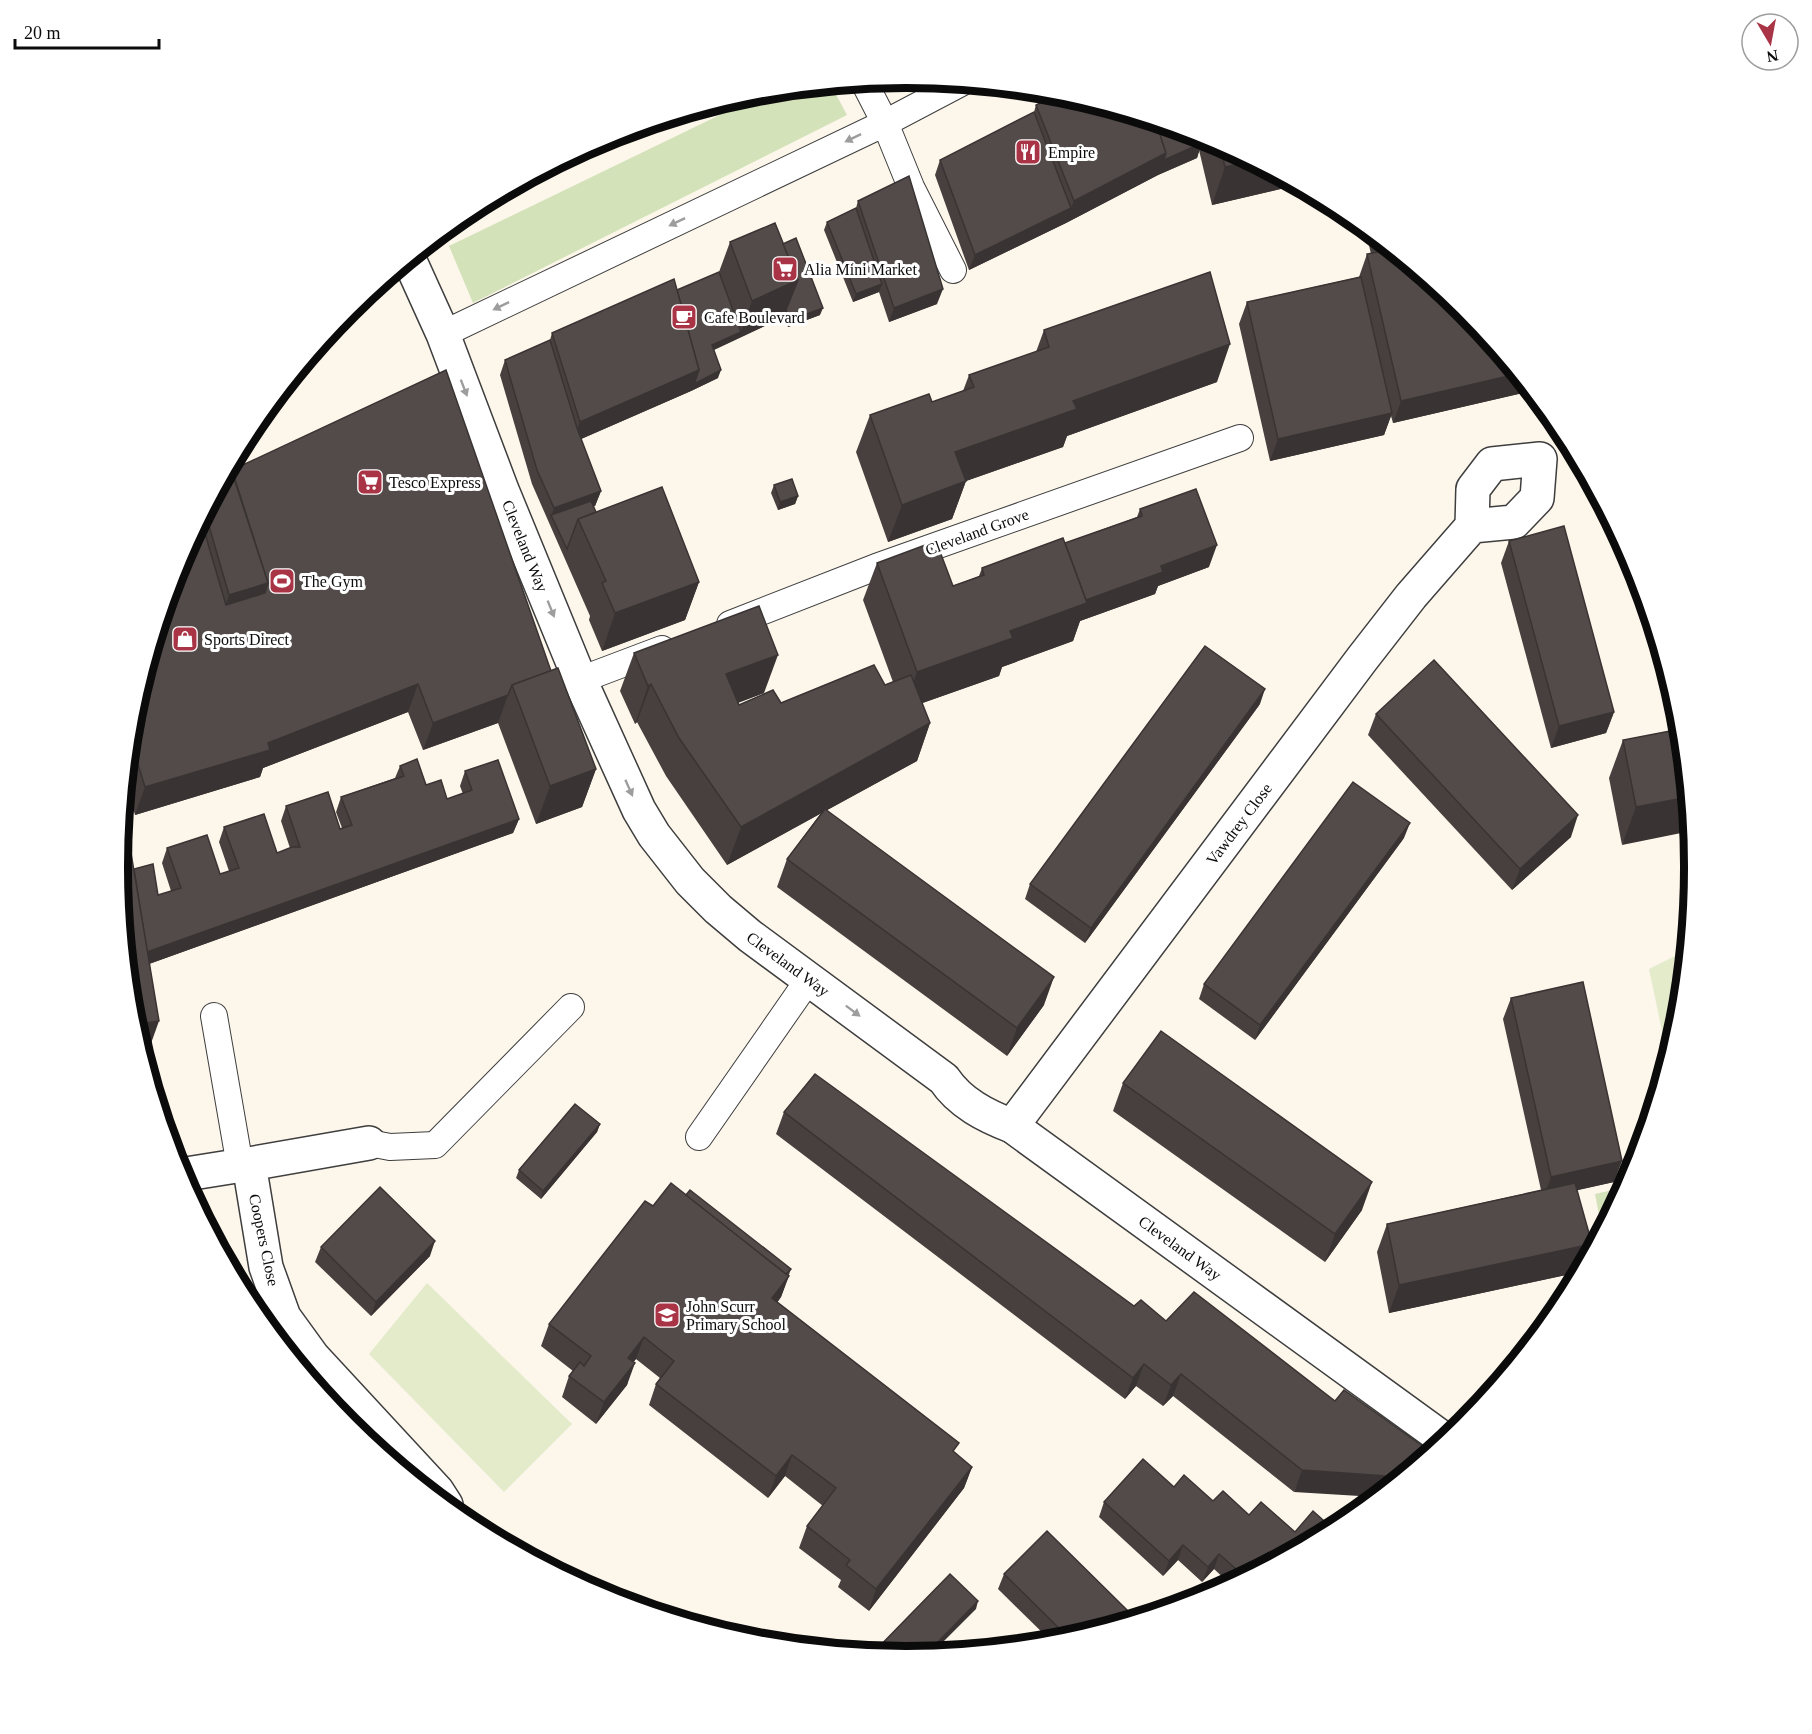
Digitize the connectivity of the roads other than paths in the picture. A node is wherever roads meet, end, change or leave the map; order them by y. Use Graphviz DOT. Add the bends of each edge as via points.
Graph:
graph roads {
  1 [pos="868,89"];
  2 [pos="948,90"];
  3 [pos="885,123"];
  4 [pos="412,266"];
  5 [pos="953,270"];
  6 [pos="443,334"];
  7 [pos="1240,438"];
  8 [pos="1472,526"];
  9 [pos="713,630"];
  10 [pos="681,642"];
  11 [pos="580,680"];
  12 [pos="809,979"];
  13 [pos="571,1007"];
  14 [pos="214,1016"];
  15 [pos="1012,1126"];
  16 [pos="699,1137"];
  17 [pos="369,1143"];
  18 [pos="244,1165"];
  19 [pos="191,1173"];
  20 [pos="1437,1435"];
  21 [pos="429,1483"];
  1 -- 3 [label="lane"];
  2 -- 3 [label="lane"];
  3 -- 5 [label="lane" via="911,187"];
  3 -- 6 [label="lane, one-way"];
  4 -- 6 [label="street, Cleveland Way"];
  6 -- 11 [label="street, Cleveland Way, one-way"];
  7 -- 9 [label="lane, Cleveland Grove" via="876,567"];
  8 -- 15 [label="street, Vawdrey Close" via="1369,650"];
  10 -- 11 [label="lane"];
  11 -- 12 [label="street, Cleveland Way, one-way" via="654,835 718,909"];
  12 -- 15 [label="street, Cleveland Way, one-way" via="944,1079 954,1094 986,1116"];
  12 -- 16 [label="lane"];
  13 -- 17 [label="lane" via="435,1145 390,1147"];
  14 -- 18 [label="lane"];
  15 -- 20 [label="street, Cleveland Way"];
  17 -- 18 [label="street"];
  18 -- 19 [label="street"];
  18 -- 21 [label="street, Coopers Close" via="266,1267 284,1317 313,1357"];
}
